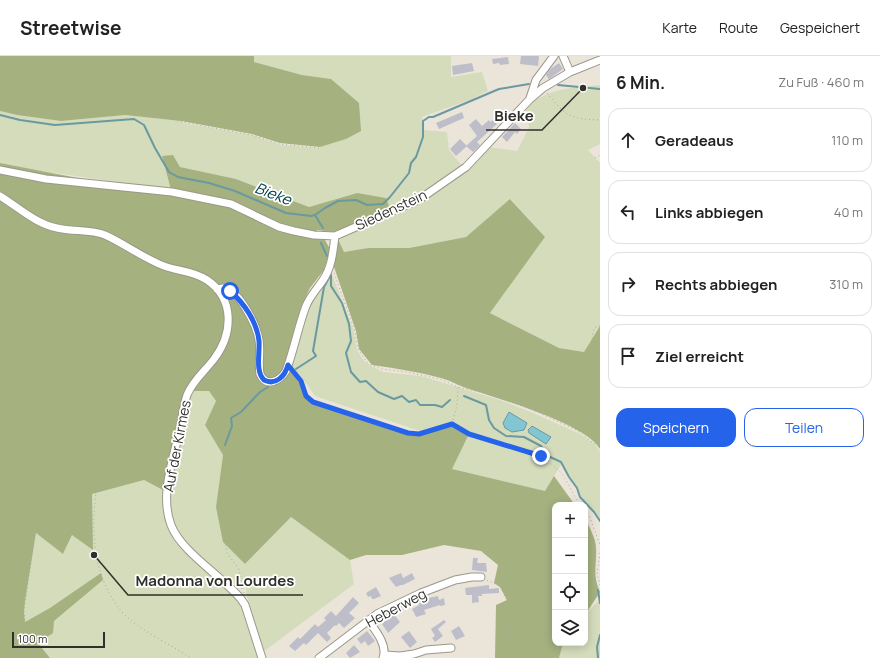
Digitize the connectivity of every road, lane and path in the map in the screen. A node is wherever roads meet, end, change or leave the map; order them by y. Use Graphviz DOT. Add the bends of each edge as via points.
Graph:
graph roads {
  1 [pos="554,56"];
  2 [pos="563,56"];
  3 [pos="600,60"];
  4 [pos="570,72"];
  5 [pos="543,88"];
  6 [pos="530,99"];
  7 [pos="0,108"];
  8 [pos="600,120"];
  9 [pos="320,148"];
  10 [pos="600,155"];
  11 [pos="595,158"];
  12 [pos="0,170"];
  13 [pos="0,196"];
  14 [pos="335,236"];
  15 [pos="478,262"];
  16 [pos="331,264"];
  17 [pos="217,289"];
  18 [pos="457,297"];
  19 [pos="0,316"];
  20 [pos="600,326"];
  21 [pos="46,330"];
  22 [pos="127,349"];
  23 [pos="588,357"];
  24 [pos="600,359"];
  25 [pos="288,365"];
  26 [pos="458,387"];
  27 [pos="303,388"];
  28 [pos="452,424"];
  29 [pos="0,426"];
  30 [pos="7,428"];
  31 [pos="34,437"];
  32 [pos="600,448"];
  33 [pos="579,502"];
  34 [pos="588,514"];
  35 [pos="600,545"];
  36 [pos="600,553"];
  37 [pos="481,577"];
  38 [pos="600,585"];
  39 [pos="244,593"];
  40 [pos="0,606"];
  41 [pos="368,620"];
  42 [pos="451,648"];
  43 [pos="384,656"];
  44 [pos="24,658"];
  45 [pos="34,658"];
  46 [pos="191,658"];
  47 [pos="262,658"];
  48 [pos="319,658"];
  49 [pos="510,658"];
  1 -- 6 [label="street" via="536,80"];
  2 -- 4 [label="street"];
  3 -- 4 [label="street, Siedenstein"];
  4 -- 5 [label="street, Siedenstein"];
  5 -- 6 [label="street, Siedenstein"];
  5 -- 8 [label="path" via="571,117"];
  6 -- 14 [label="street, Siedenstein" via="466,167 449,179 413,202"];
  7 -- 9 [label="path" via="25,114 72,114 124,108 144,110 181,122 252,135 279,144"];
  10 -- 11 [label="path"];
  12 -- 14 [label="street" via="53,180 172,192 231,204 286,229"];
  13 -- 17 [label="street" via="44,224 58,229 84,230 104,235 149,260 206,279"];
  14 -- 16 [label="street"];
  15 -- 18 [label="path" via="458,286"];
  16 -- 25 [label="street" via="307,304"];
  16 -- 26 [label="path" via="355,331 358,349 366,361 382,369 440,379"];
  17 -- 25 [label="street" via="230,291 252,319 259,339 260,374 264,380 279,380"];
  17 -- 47 [label="street, Auf der Kirmes" via="227,306 229,325 222,348 197,377 187,396 168,484 168,515 174,532 184,546 245,605"];
  18 -- 23 [label="path" via="484,314 560,351"];
  18 -- 26 [label="path" via="443,307 439,317"];
  19 -- 21 [label="path" via="30,328"];
  20 -- 23 [label="path" via="594,328 594,349"];
  21 -- 22 [label="path"];
  21 -- 30 [label="path" via="28,370 24,392 8,417"];
  22 -- 31 [label="path" via="88,392"];
  22 -- 46 [label="path" via="133,360 127,395 97,487 94,531 96,558 103,580 124,614"];
  23 -- 24 [label="path"];
  25 -- 27 [label="path" via="301,381"];
  26 -- 28 [label="path"];
  26 -- 32 [label="path" via="531,409 576,430"];
  27 -- 28 [label="path" via="306,396 313,402 408,433 419,434"];
  27 -- 39 [label="path" via="284,401 258,408 250,417 243,436 224,533 227,553 239,569"];
  28 -- 33 [label="path" via="469,434 541,456 562,473"];
  29 -- 30 [label="path"];
  30 -- 31 [label="path"];
  31 -- 45 [label="path" via="46,453 24,612 26,631"];
  34 -- 35 [label="path"];
  36 -- 38 [label="path" via="597,573"];
  37 -- 41 [label="street, Heberweg" via="459,579 421,593"];
  37 -- 49 [label="path" via="501,587 507,601"];
  40 -- 44 [label="path" via="13,629"];
  41 -- 43 [label="street" via="381,639"];
  41 -- 48 [label="street, Heberweg"];
  42 -- 43 [label="street"];
}
